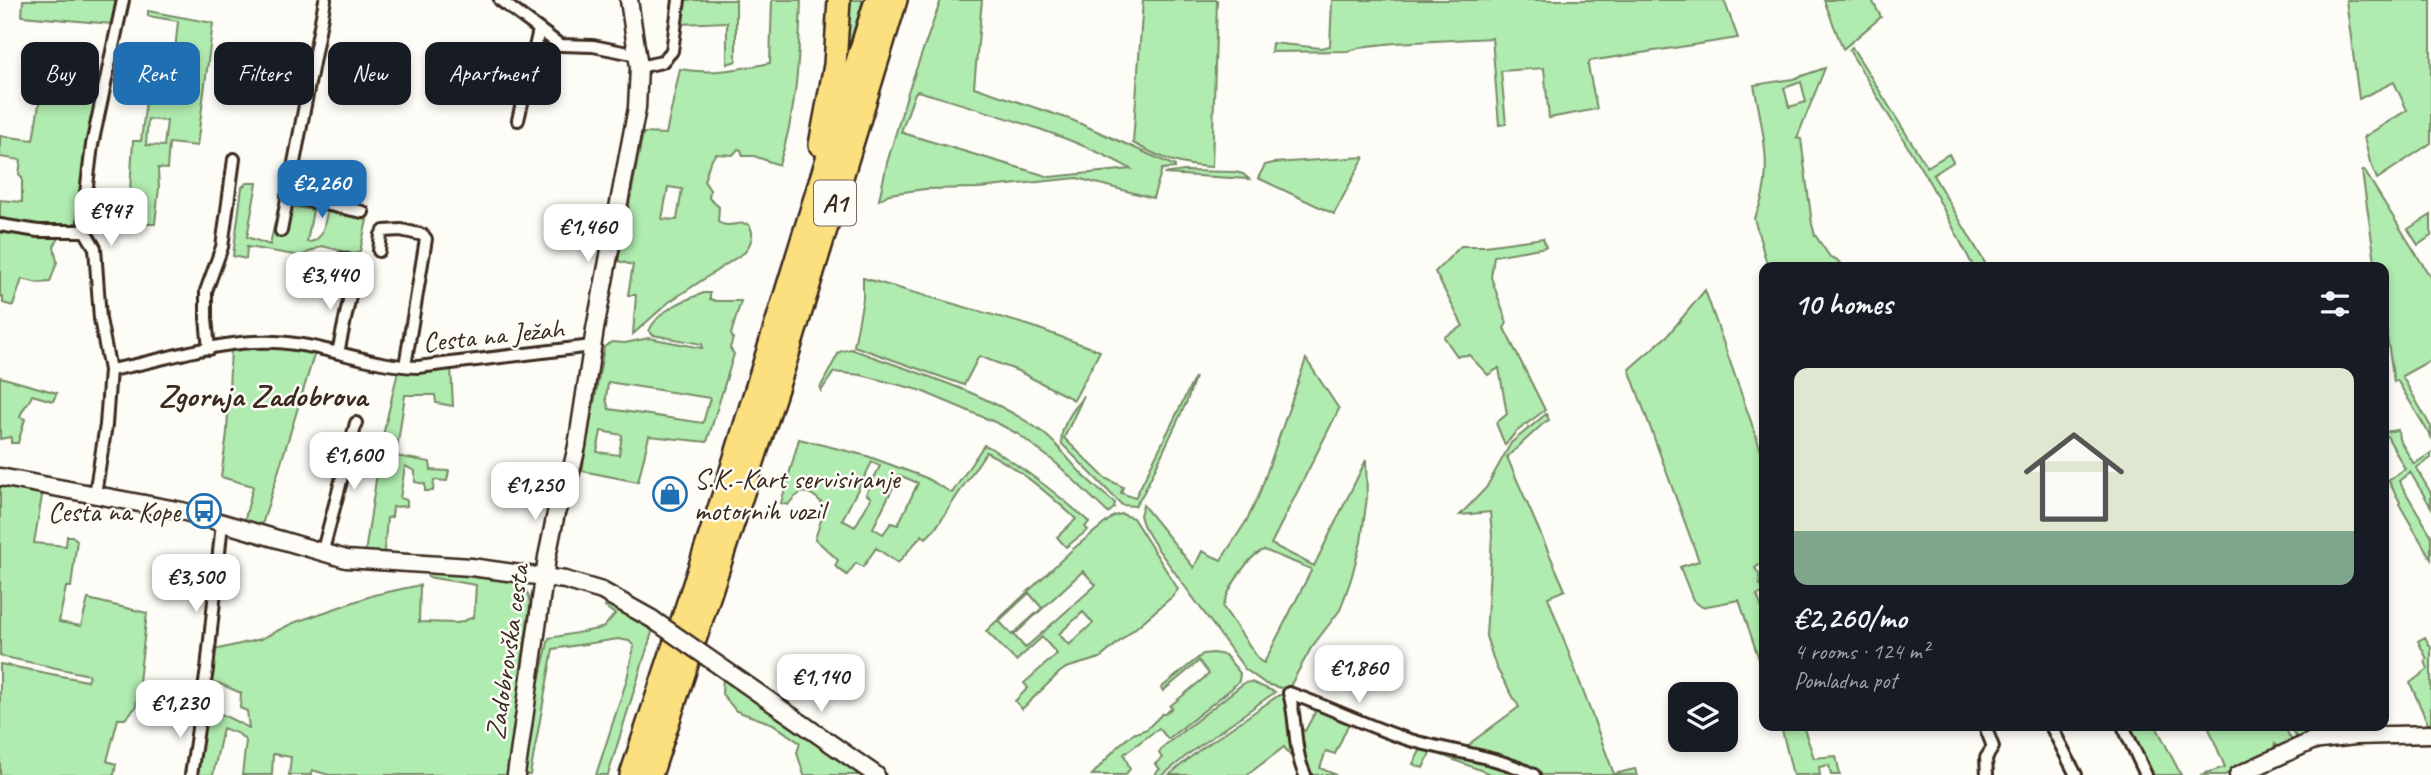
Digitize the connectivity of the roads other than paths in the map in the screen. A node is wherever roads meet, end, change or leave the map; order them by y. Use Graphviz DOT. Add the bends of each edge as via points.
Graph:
graph roads {
  1 [pos="123,0"];
  2 [pos="325,0"];
  3 [pos="500,0"];
  4 [pos="629,0"];
  5 [pos="679,0"];
  6 [pos="839,0"];
  7 [pos="876,0"];
  8 [pos="896,0"];
  9 [pos="907,0"];
  10 [pos="538,30"];
  11 [pos="884,40"];
  12 [pos="639,61"];
  13 [pos="518,120"];
  14 [pos="234,159"];
  15 [pos="287,196"];
  16 [pos="363,212"];
  17 [pos="0,225"];
  18 [pos="85,231"];
  19 [pos="281,231"];
  20 [pos="805,236"];
  21 [pos="379,251"];
  22 [pos="342,259"];
  23 [pos="592,346"];
  24 [pos="209,349"];
  25 [pos="338,354"];
  26 [pos="405,366"];
  27 [pos="110,370"];
  28 [pos="356,423"];
  29 [pos="0,477"];
  30 [pos="95,494"];
  31 [pos="222,523"];
  32 [pos="322,554"];
  33 [pos="545,577"];
  34 [pos="1987,731"];
  35 [pos="2054,731"];
  36 [pos="2125,731"];
  37 [pos="2431,734"];
  38 [pos="191,775"];
  39 [pos="516,775"];
  40 [pos="632,775"];
  41 [pos="651,775"];
  42 [pos="876,775"];
  43 [pos="1305,775"];
  44 [pos="1534,775"];
  45 [pos="1987,775"];
  46 [pos="2076,775"];
  47 [pos="2146,775"];
  48 [pos="2238,775"];
  1 -- 18 [label="street" via="92,145"];
  2 -- 15 [label="street"];
  3 -- 10 [label="street"];
  4 -- 12 [label="main road, Zadobrovška cesta"];
  5 -- 12 [label="street" via="672,51 662,62"];
  6 -- 20 [label="highway" via="831,92 805,199"];
  7 -- 20 [label="highway, A1"];
  8 -- 11 [label="highway, A1"];
  9 -- 11 [label="highway"];
  10 -- 12 [label="street" via="560,45 593,46"];
  10 -- 13 [label="street"];
  11 -- 41 [label="highway, A1"];
  12 -- 23 [label="main road, Zadobrovška cesta" via="636,114"];
  14 -- 24 [label="street" via="222,247 206,291"];
  15 -- 16 [label="street"];
  15 -- 19 [label="street"];
  17 -- 18 [label="street"];
  18 -- 27 [label="street" via="95,248 100,319"];
  20 -- 40 [label="highway, A1"];
  21 -- 26 [label="street" via="384,231 415,232 426,240"];
  22 -- 25 [label="street" via="355,262 356,267"];
  23 -- 26 [label="street, Cesta na Ježah"];
  23 -- 33 [label="main road, Zadobrovška cesta" via="575,453 556,513"];
  24 -- 25 [label="street, Cesta na Ježah" via="277,342"];
  24 -- 27 [label="street, Cesta na Ježah"];
  25 -- 26 [label="street, Cesta na Ježah"];
  27 -- 30 [label="street"];
  28 -- 32 [label="street"];
  29 -- 30 [label="main road"];
  30 -- 31 [label="main road"];
  31 -- 32 [label="main road"];
  31 -- 38 [label="street"];
  32 -- 33 [label="main road"];
  33 -- 39 [label="main road, Zadobrovška cesta"];
  33 -- 42 [label="main road, bridge" via="602,591 652,619"];
  34 -- 45 [label="street" via="1993,747 1986,758"];
  35 -- 46 [label="street"];
  36 -- 47 [label="street"];
  37 -- 48 [label="main road" via="2312,741"];
  43 -- 44 [label="street" via="1289,693 1365,725 1492,758"];
}
